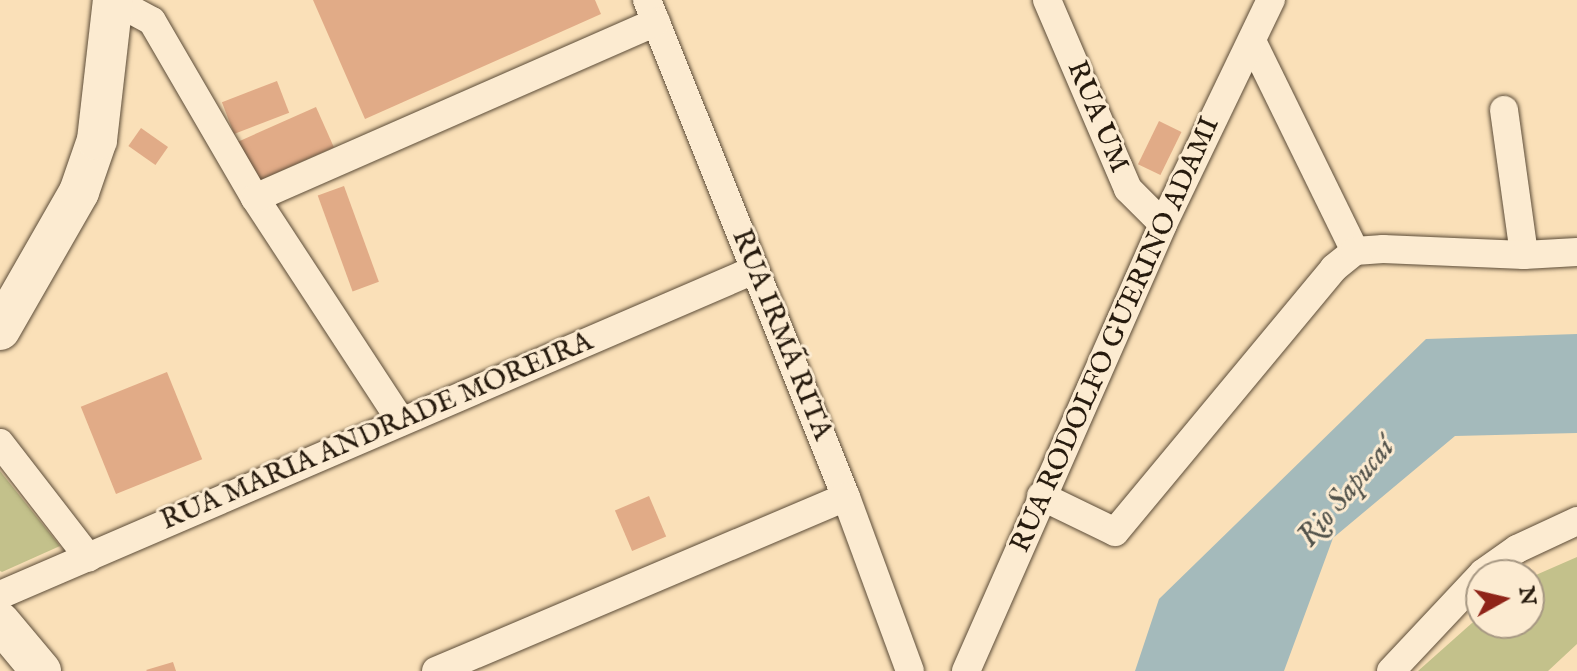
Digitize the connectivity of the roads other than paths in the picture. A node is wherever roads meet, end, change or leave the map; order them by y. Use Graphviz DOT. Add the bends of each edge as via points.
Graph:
graph roads {
  1 [pos="113,0"];
  2 [pos="1047,0"];
  3 [pos="1271,0"];
  4 [pos="651,11"];
  5 [pos="1252,41"];
  6 [pos="1504,110"];
  7 [pos="255,198"];
  8 [pos="1163,224"];
  9 [pos="1355,251"];
  10 [pos="1577,252"];
  11 [pos="1524,255"];
  12 [pos="754,270"];
  13 [pos="0,330"];
  14 [pos="401,421"];
  15 [pos="0,443"];
  16 [pos="1041,496"];
  17 [pos="846,497"];
  18 [pos="1577,521"];
  19 [pos="89,558"];
  20 [pos="0,595"];
  21 [pos="0,622"];
  22 [pos="41,671"];
  23 [pos="436,671"];
  24 [pos="910,671"];
  25 [pos="966,671"];
  26 [pos="1391,671"];
  1 -- 7 [label="street" via="152,21"];
  1 -- 13 [label="main road" via="102,105 88,166 79,192"];
  2 -- 8 [label="street, RUA UM" via="1128,189"];
  3 -- 5 [label="street, RUA RODOLFO GUERINO ADAMI"];
  4 -- 7 [label="street"];
  4 -- 12 [label="street, RUA IRMÃ RITA"];
  5 -- 8 [label="street, RUA RODOLFO GUERINO ADAMI"];
  5 -- 9 [label="street"];
  6 -- 11 [label="street"];
  7 -- 14 [label="street"];
  8 -- 16 [label="street, RUA RODOLFO GUERINO ADAMI"];
  9 -- 11 [label="street"];
  9 -- 16 [label="street" via="1334,268 1115,532"];
  10 -- 11 [label="street"];
  12 -- 14 [label="street, RUA MARIA ANDRADE MOREIRA"];
  12 -- 17 [label="street, RUA IRMÃ RITA"];
  14 -- 19 [label="street, RUA MARIA ANDRADE MOREIRA"];
  15 -- 19 [label="street"];
  16 -- 25 [label="street, RUA RODOLFO GUERINO ADAMI"];
  17 -- 23 [label="street"];
  17 -- 24 [label="street, RUA IRMÃ RITA"];
  18 -- 26 [label="street" via="1517,549 1483,573"];
  19 -- 20 [label="street, RUA MARIA ANDRADE MOREIRA"];
  21 -- 22 [label="main road"];
}
